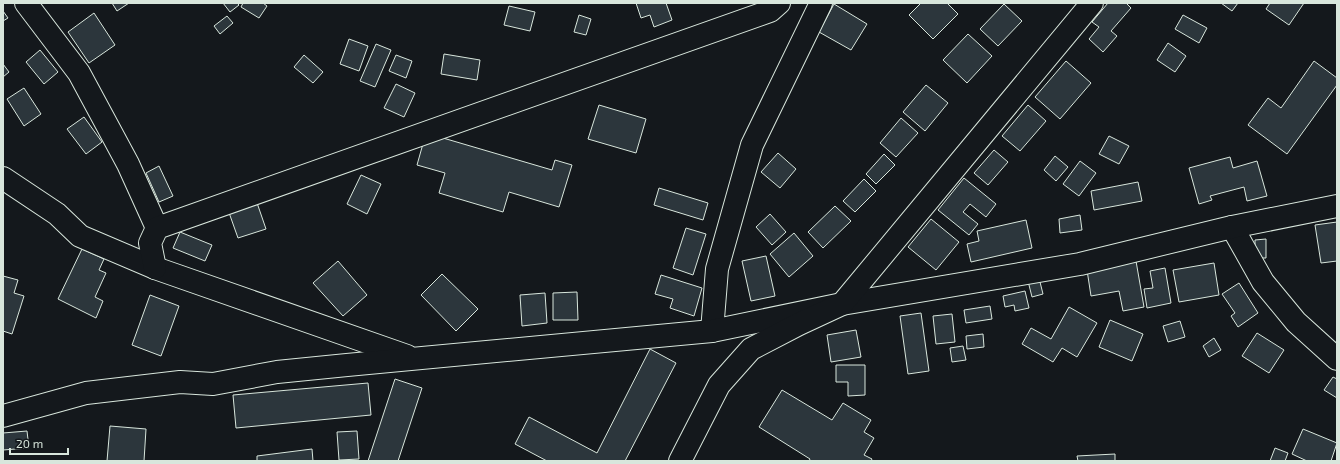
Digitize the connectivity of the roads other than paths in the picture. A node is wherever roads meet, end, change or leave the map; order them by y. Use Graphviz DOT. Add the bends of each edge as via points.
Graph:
graph roads {
  1 [pos="26,3"];
  2 [pos="779,3"];
  3 [pos="821,3"];
  4 [pos="1092,3"];
  5 [pos="3,178"];
  6 [pos="1337,206"];
  7 [pos="1232,227"];
  8 [pos="157,228"];
  9 [pos="155,268"];
  10 [pos="842,304"];
  11 [pos="712,331"];
  12 [pos="416,359"];
  13 [pos="1337,359"];
  14 [pos="3,416"];
  15 [pos="680,461"];
  1 -- 8 [label="street" via="79,73 128,164"];
  2 -- 8 [label="street" via="763,14"];
  3 -- 11 [label="street" via="752,144 717,269"];
  4 -- 10 [label="street"];
  5 -- 9 [label="street" via="57,214 80,236"];
  6 -- 7 [label="street"];
  7 -- 10 [label="street" via="1080,264"];
  7 -- 13 [label="street" via="1268,288 1296,322"];
  8 -- 9 [label="street" via="150,243"];
  9 -- 12 [label="street"];
  10 -- 11 [label="street"];
  10 -- 15 [label="street" via="751,349 719,385"];
  11 -- 12 [label="street"];
  12 -- 14 [label="street" via="277,372 213,384 180,382 86,393"];
}
